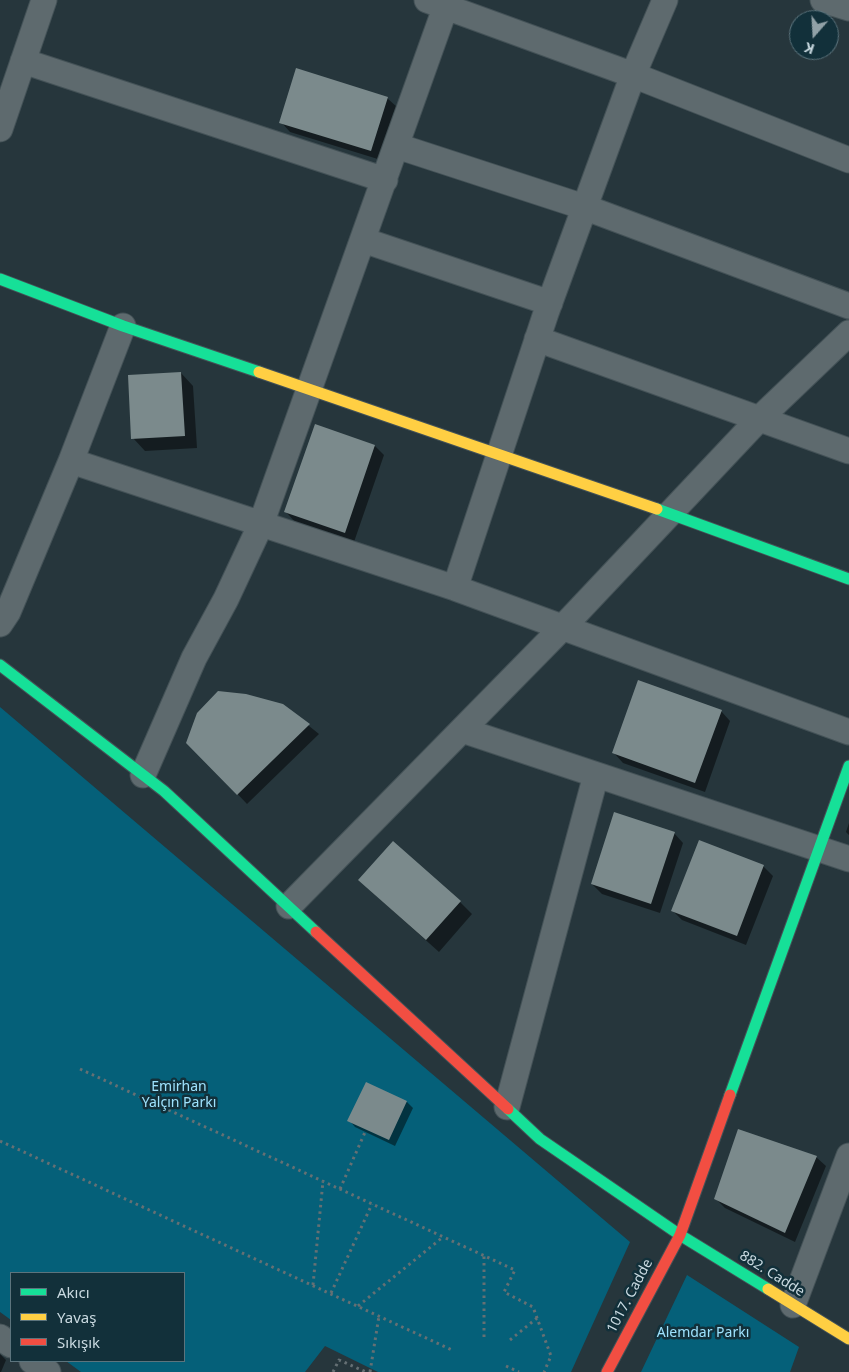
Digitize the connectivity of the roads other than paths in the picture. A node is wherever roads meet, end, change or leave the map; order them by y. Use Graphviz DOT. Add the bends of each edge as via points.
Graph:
graph roads {
  1 [pos="44,0"];
  2 [pos="665,0"];
  3 [pos="823,0"];
  4 [pos="440,2"];
  5 [pos="849,8"];
  6 [pos="23,61"];
  7 [pos="633,75"];
  8 [pos="0,129"];
  9 [pos="397,146"];
  10 [pos="849,160"];
  11 [pos="385,180"];
  12 [pos="584,207"];
  13 [pos="363,240"];
  14 [pos="0,278"];
  15 [pos="550,303"];
  16 [pos="849,306"];
  17 [pos="122,326"];
  18 [pos="849,333"];
  19 [pos="537,339"];
  20 [pos="310,389"];
  21 [pos="759,419"];
  22 [pos="849,451"];
  23 [pos="499,453"];
  24 [pos="71,460"];
  25 [pos="669,513"];
  26 [pos="261,524"];
  27 [pos="849,579"];
  28 [pos="455,588"];
  29 [pos="0,624"];
  30 [pos="563,627"];
  31 [pos="0,665"];
  32 [pos="462,730"];
  33 [pos="849,732"];
  34 [pos="849,766"];
  35 [pos="143,775"];
  36 [pos="596,775"];
  37 [pos="820,850"];
  38 [pos="849,858"];
  39 [pos="289,906"];
  40 [pos="507,1107"];
  41 [pos="849,1156"];
  42 [pos="680,1235"];
  43 [pos="793,1305"];
  44 [pos="849,1339"];
  45 [pos="33,1362"];
  46 [pos="48,1372"];
  47 [pos="608,1372"];
  1 -- 6 [label="street"];
  2 -- 7 [label="street"];
  3 -- 5 [label="street"];
  4 -- 7 [label="street"];
  4 -- 9 [label="street"];
  6 -- 8 [label="street"];
  6 -- 11 [label="street"];
  7 -- 10 [label="street"];
  7 -- 12 [label="street"];
  9 -- 11 [label="street"];
  9 -- 12 [label="street"];
  11 -- 13 [label="street"];
  12 -- 15 [label="street"];
  12 -- 16 [label="street"];
  13 -- 15 [label="street"];
  13 -- 20 [label="street"];
  14 -- 17 [label="street"];
  15 -- 19 [label="street"];
  17 -- 20 [label="street"];
  17 -- 24 [label="street"];
  18 -- 21 [label="street"];
  19 -- 21 [label="street"];
  19 -- 23 [label="street"];
  20 -- 23 [label="street"];
  20 -- 26 [label="street"];
  21 -- 22 [label="street"];
  21 -- 25 [label="street"];
  23 -- 25 [label="street"];
  23 -- 28 [label="street"];
  24 -- 26 [label="street"];
  24 -- 29 [label="street" via="8,612"];
  25 -- 27 [label="street"];
  25 -- 30 [label="street"];
  26 -- 28 [label="street"];
  26 -- 35 [label="street" via="194,658"];
  28 -- 30 [label="street"];
  30 -- 32 [label="street"];
  30 -- 33 [label="street"];
  31 -- 35 [label="street, 882. Cadde"];
  32 -- 36 [label="street"];
  32 -- 39 [label="street"];
  34 -- 37 [label="street, 1017. Cadde"];
  35 -- 39 [label="street, 882. Cadde"];
  36 -- 37 [label="street"];
  36 -- 40 [label="street"];
  37 -- 38 [label="street"];
  37 -- 42 [label="street, 1017. Cadde"];
  39 -- 40 [label="street, 882. Cadde"];
  40 -- 42 [label="street, 882. Cadde" via="540,1139"];
  41 -- 43 [label="street"];
  42 -- 43 [label="street, 882. Cadde"];
  42 -- 47 [label="street, 1017. Cadde"];
  43 -- 44 [label="street, 882. Cadde"];
  45 -- 46 [label="street"];
}
